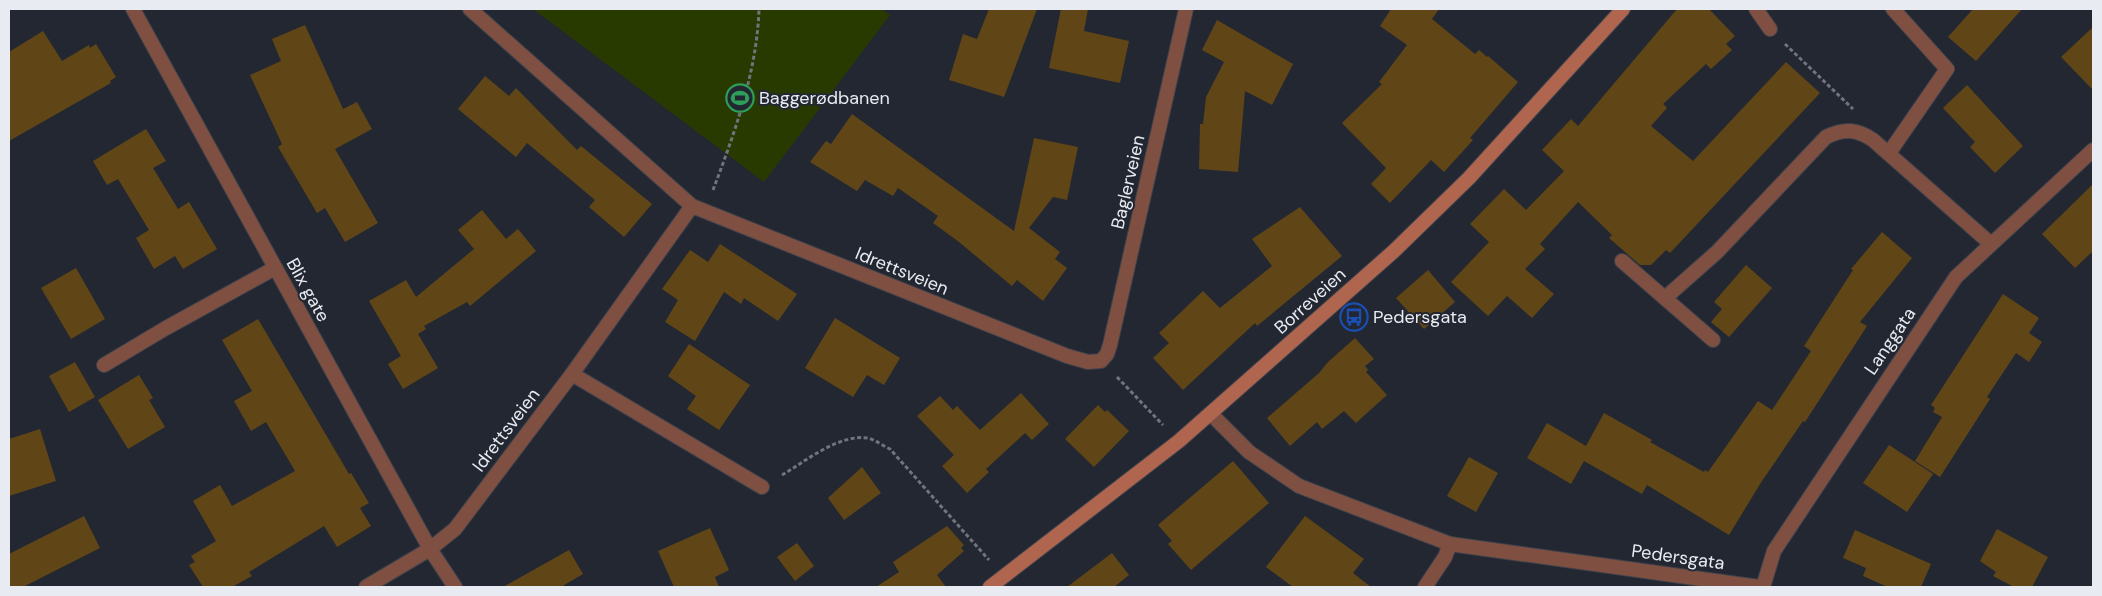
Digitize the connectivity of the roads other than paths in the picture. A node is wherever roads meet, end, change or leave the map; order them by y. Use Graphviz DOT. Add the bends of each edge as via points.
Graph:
graph roads {
  1 [pos="133,9"];
  2 [pos="470,9"];
  3 [pos="1186,9"];
  4 [pos="1623,9"];
  5 [pos="1756,9"];
  6 [pos="1892,9"];
  7 [pos="1770,29"];
  8 [pos="2093,150"];
  9 [pos="1889,153"];
  10 [pos="698,208"];
  11 [pos="1991,244"];
  12 [pos="1622,261"];
  13 [pos="275,268"];
  14 [pos="1665,298"];
  15 [pos="1713,340"];
  16 [pos="1101,361"];
  17 [pos="104,365"];
  18 [pos="572,374"];
  19 [pos="1211,414"];
  20 [pos="762,487"];
  21 [pos="1450,544"];
  22 [pos="430,549"];
  23 [pos="366,587"];
  24 [pos="455,587"];
  25 [pos="990,587"];
  26 [pos="1425,587"];
  27 [pos="1758,587"];
  28 [pos="1763,587"];
  1 -- 13 [label="street, Blix gate"];
  2 -- 10 [label="street, Idrettsveien"];
  3 -- 16 [label="street, Baglerveien" via="1110,345"];
  4 -- 19 [label="main road, Borreveien" via="1462,184 1394,251"];
  5 -- 7 [label="street"];
  6 -- 9 [label="street" via="1947,69"];
  8 -- 11 [label="street, Langgata"];
  9 -- 11 [label="street"];
  9 -- 14 [label="street" via="1861,131 1837,132 1826,137 1717,252"];
  10 -- 16 [label="street, Idrettsveien" via="1066,356 1088,362"];
  10 -- 18 [label="street, Idrettsveien"];
  11 -- 28 [label="street, Langgata" via="1950,285 1774,551"];
  12 -- 14 [label="street"];
  13 -- 17 [label="street"];
  13 -- 22 [label="street, Blix gate"];
  14 -- 15 [label="street"];
  18 -- 20 [label="street"];
  18 -- 22 [label="street, Idrettsveien" via="455,529"];
  19 -- 21 [label="street, Pedersgata" via="1249,452 1299,486"];
  19 -- 25 [label="main road, Borreveien"];
  21 -- 26 [label="street"];
  21 -- 27 [label="street, Pedersgata"];
  22 -- 23 [label="street, Idrettsveien"];
  22 -- 24 [label="street, Blix gate"];
}
